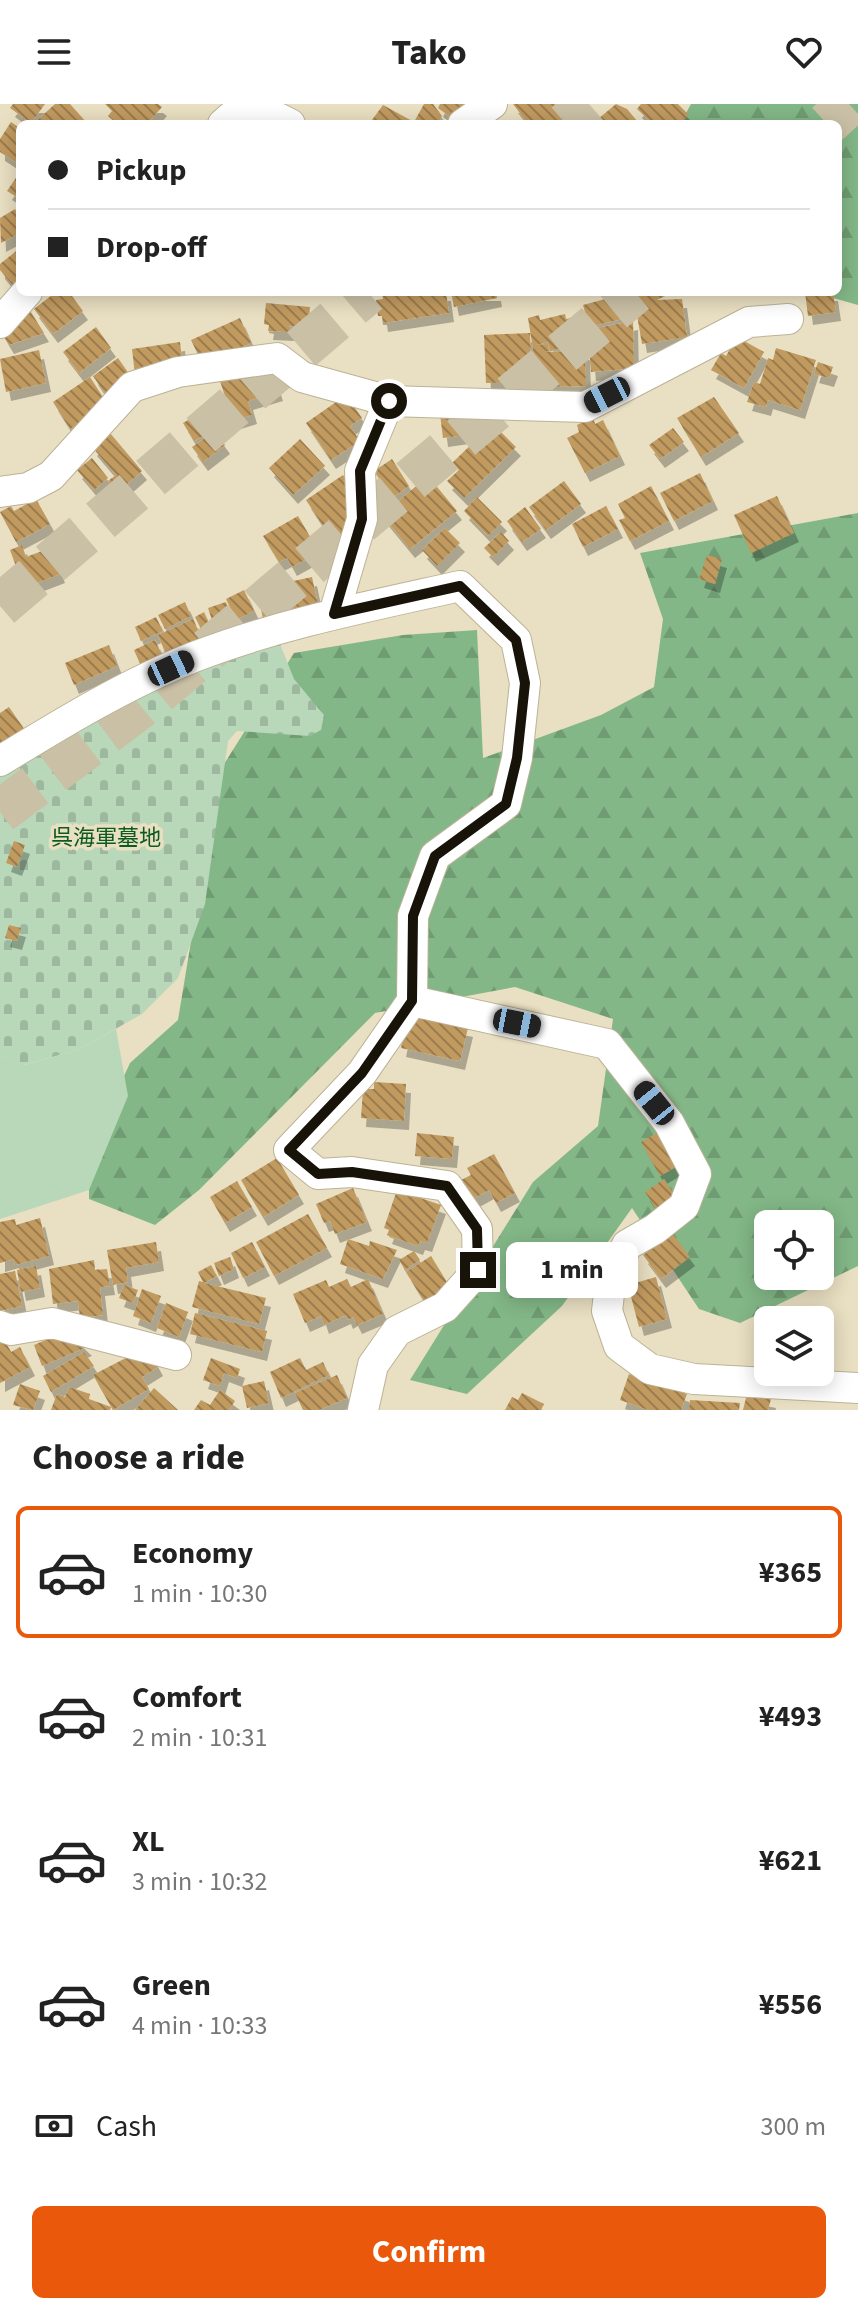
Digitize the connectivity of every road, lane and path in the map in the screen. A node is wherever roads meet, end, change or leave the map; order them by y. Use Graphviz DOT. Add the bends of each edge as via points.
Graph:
graph roads {
  1 [pos="248,104"];
  2 [pos="492,104"];
  3 [pos="228,120"];
  4 [pos="282,120"];
  5 [pos="469,120"];
  6 [pos="24,296"];
  7 [pos="788,319"];
  8 [pos="0,323"];
  9 [pos="389,401"];
  10 [pos="0,492"];
  11 [pos="334,614"];
  12 [pos="0,761"];
  13 [pos="412,1001"];
  14 [pos="0,1326"];
  15 [pos="176,1355"];
  16 [pos="858,1388"];
  17 [pos="363,1410"];
  1 -- 3 [label="street"];
  1 -- 4 [label="street"];
  2 -- 5 [label="street"];
  6 -- 8 [label="street"];
  7 -- 9 [label="street" via="749,322 585,407"];
  9 -- 10 [label="street" via="302,377 277,358 178,372 132,387 51,476 28,488"];
  9 -- 11 [label="street" via="360,471 362,519"];
  11 -- 12 [label="street" via="195,657 123,690"];
  11 -- 13 [label="street" via="460,586 516,640 525,683 506,804 435,856 413,916"];
  13 -- 16 [label="street" via="607,1044 669,1123 696,1174 684,1206 627,1245 611,1277 607,1311 619,1346 650,1369 694,1379"];
  13 -- 17 [label="street" via="362,1073 289,1150 318,1174 352,1172 447,1186 477,1229 478,1270 445,1307 397,1331 373,1365"];
  14 -- 15 [label="street" via="11,1330 52,1323"];
}
